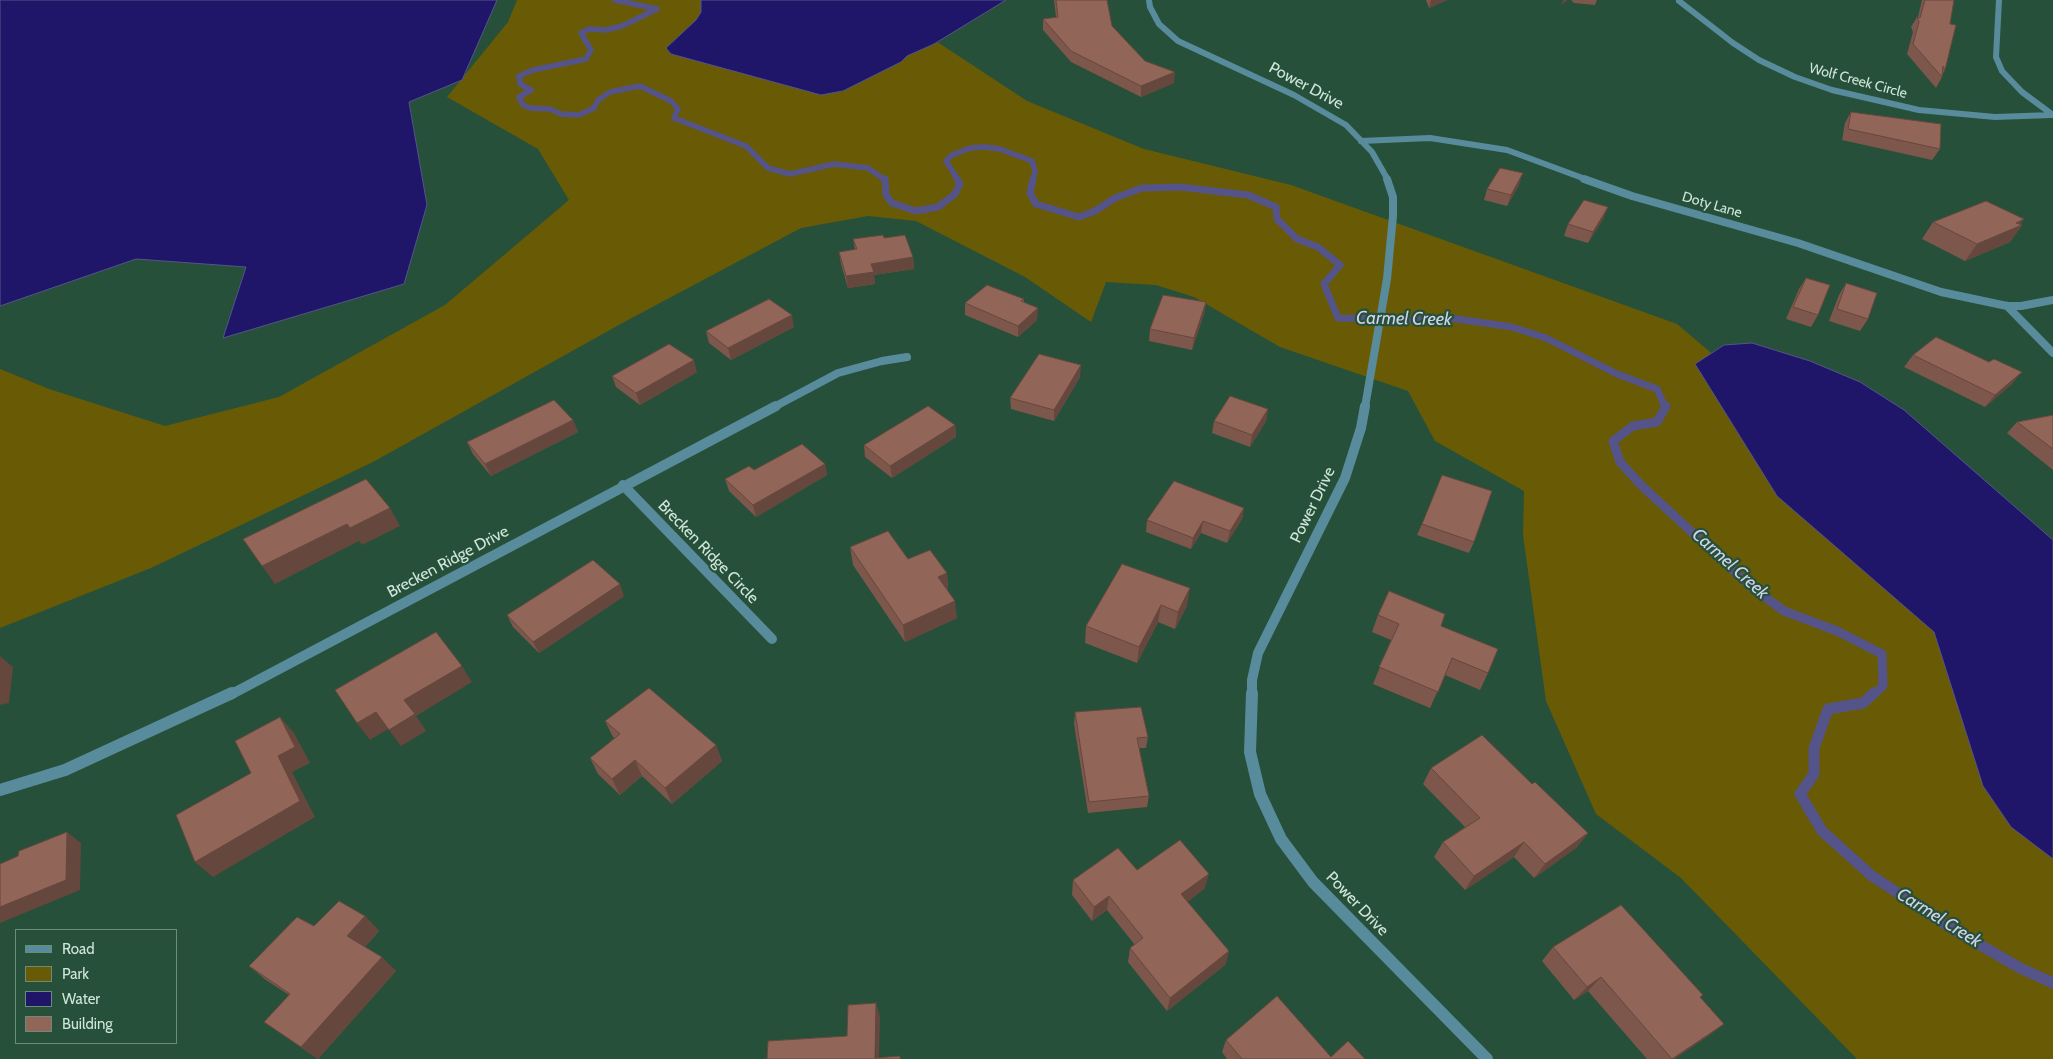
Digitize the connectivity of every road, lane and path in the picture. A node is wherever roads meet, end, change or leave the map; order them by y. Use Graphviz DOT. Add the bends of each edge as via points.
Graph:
graph roads {
  1 [pos="1149,0"];
  2 [pos="1999,0"];
  3 [pos="1679,1"];
  4 [pos="2053,115"];
  5 [pos="1361,141"];
  6 [pos="2053,300"];
  7 [pos="2007,306"];
  8 [pos="2053,353"];
  9 [pos="907,357"];
  10 [pos="623,485"];
  11 [pos="772,639"];
  12 [pos="0,790"];
  13 [pos="1487,1059"];
  1 -- 5 [label="street, Power Drive" via="1160,24 1178,41 1320,108"];
  2 -- 4 [label="street" via="1996,57 2002,71 2022,92"];
  3 -- 4 [label="street, Wolf Creek Circle" via="1759,60 1832,90 1910,108 1964,116"];
  5 -- 7 [label="street, Doty Lane" via="1430,138 1507,150 1632,196 1798,243 1941,292"];
  5 -- 13 [label="street, Power Drive" via="1382,169 1393,197 1387,279 1376,351 1361,428 1345,478 1258,653 1252,680 1250,752 1260,794 1281,839 1313,882"];
  6 -- 7 [label="street, Doty Lane"];
  7 -- 8 [label="street"];
  9 -- 10 [label="street, Brecken Ridge Drive" via="838,373"];
  10 -- 11 [label="street, Brecken Ridge Circle"];
  10 -- 12 [label="street, Brecken Ridge Drive" via="212,704 65,770"];
}
